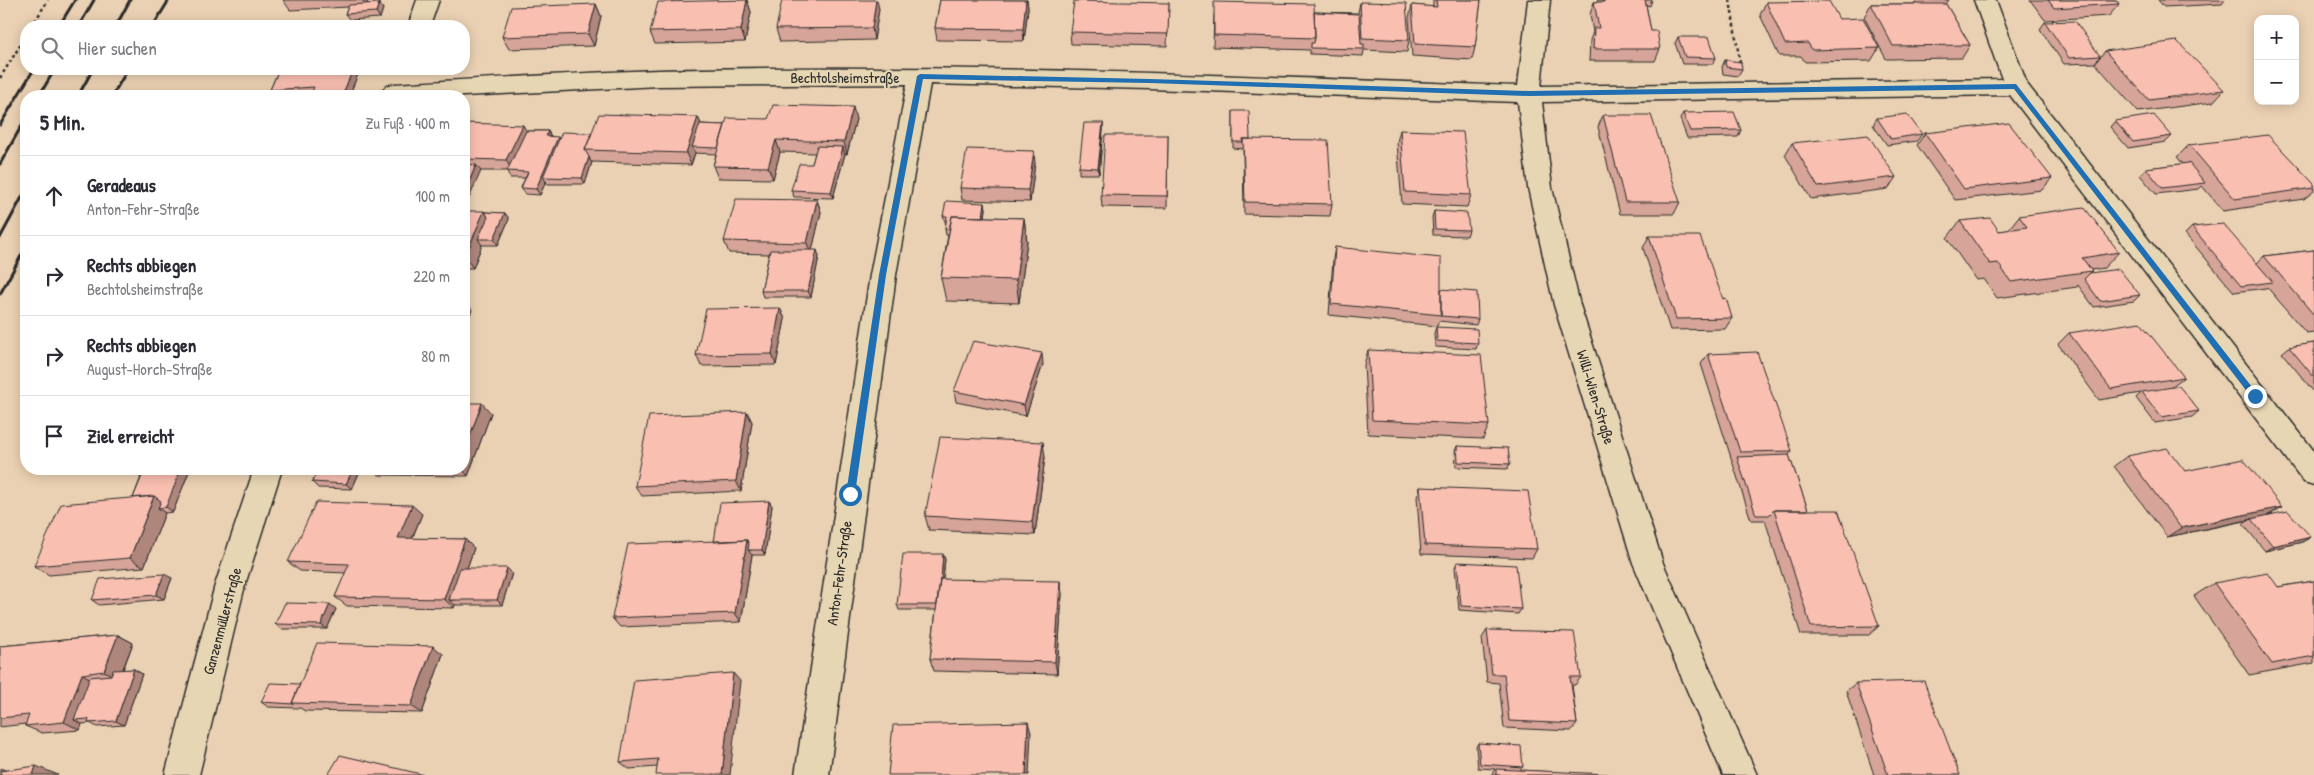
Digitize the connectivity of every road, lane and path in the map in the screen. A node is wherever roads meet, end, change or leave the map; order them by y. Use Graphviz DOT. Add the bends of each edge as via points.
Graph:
graph roads {
  1 [pos="48,0"];
  2 [pos="428,0"];
  3 [pos="1539,0"];
  4 [pos="1730,0"];
  5 [pos="1985,0"];
  6 [pos="36,20"];
  7 [pos="421,20"];
  8 [pos="20,46"];
  9 [pos="401,75"];
  10 [pos="920,76"];
  11 [pos="0,78"];
  12 [pos="2016,87"];
  13 [pos="395,90"];
  14 [pos="460,90"];
  15 [pos="1746,91"];
  16 [pos="1529,94"];
  17 [pos="2314,473"];
  18 [pos="266,475"];
  19 [pos="182,775"];
  20 [pos="812,775"];
  21 [pos="1740,775"];
  1 -- 6 [label="path"];
  2 -- 7 [label="street"];
  3 -- 16 [label="street, Willi-Wien-Straße"];
  4 -- 15 [label="path"];
  5 -- 12 [label="street"];
  8 -- 11 [label="path"];
  9 -- 13 [label="street"];
  10 -- 14 [label="street, Bechtolsheimstraße" via="659,78"];
  10 -- 16 [label="street, Bechtolsheimstraße"];
  10 -- 20 [label="street, Anton-Fehr-Straße" via="883,275"];
  12 -- 15 [label="street, Bechtolsheimstraße"];
  12 -- 17 [label="street"];
  15 -- 16 [label="street, Bechtolsheimstraße"];
  16 -- 21 [label="street, Willi-Wien-Straße" via="1540,188 1567,304 1648,563"];
  18 -- 19 [label="street, Ganzenmüllerstraße" via="230,585"];
}
